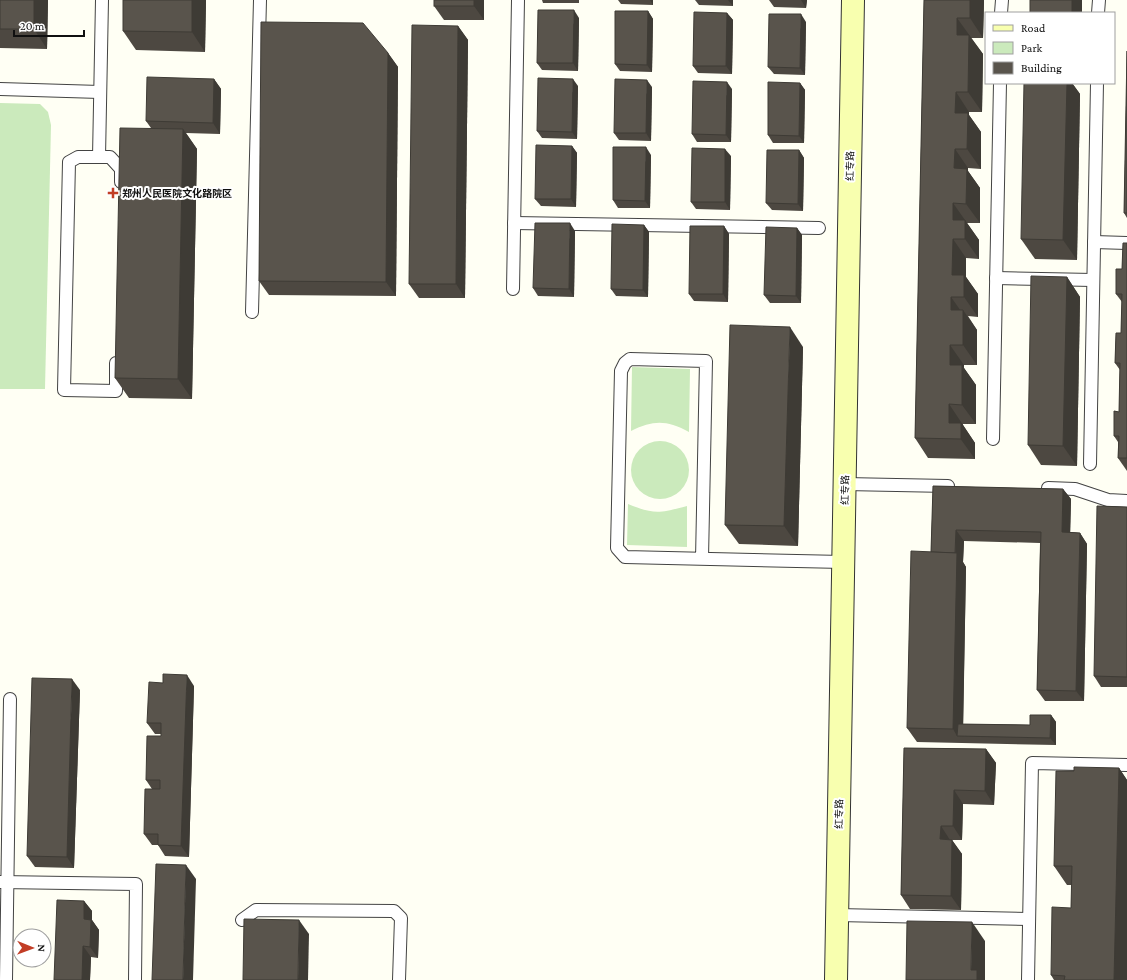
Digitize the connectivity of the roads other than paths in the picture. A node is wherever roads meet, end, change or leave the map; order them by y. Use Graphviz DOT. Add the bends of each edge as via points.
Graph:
graph roads {
  1 [pos="102,0"];
  2 [pos="260,0"];
  3 [pos="518,0"];
  4 [pos="853,0"];
  5 [pos="1002,0"];
  6 [pos="1098,0"];
  7 [pos="1002,12"];
  8 [pos="1098,12"];
  9 [pos="1000,84"];
  10 [pos="1097,84"];
  11 [pos="0,89"];
  12 [pos="100,92"];
  13 [pos="98,157"];
  14 [pos="120,193"];
  15 [pos="514,223"];
  16 [pos="819,228"];
  17 [pos="1094,242"];
  18 [pos="1127,243"];
  19 [pos="996,278"];
  20 [pos="1093,280"];
  21 [pos="513,289"];
  22 [pos="252,312"];
  23 [pos="117,352"];
  24 [pos="993,439"];
  25 [pos="1090,464"];
  26 [pos="845,484"];
  27 [pos="964,487"];
  28 [pos="1035,488"];
  29 [pos="1127,501"];
  30 [pos="702,559"];
  31 [pos="843,562"];
  32 [pos="10,699"];
  33 [pos="1127,765"];
  34 [pos="4,882"];
  35 [pos="837,915"];
  36 [pos="242,920"];
  37 [pos="1029,920"];
  38 [pos="6,980"];
  39 [pos="135,980"];
  40 [pos="399,980"];
  41 [pos="836,980"];
  42 [pos="1028,980"];
  1 -- 12 [label="lane"];
  2 -- 22 [label="lane"];
  3 -- 15 [label="lane"];
  4 -- 26 [label="street, 红专路"];
  5 -- 7 [label="lane"];
  6 -- 8 [label="lane"];
  9 -- 19 [label="lane"];
  10 -- 17 [label="lane"];
  11 -- 12 [label="lane"];
  12 -- 13 [label="lane"];
  13 -- 14 [label="lane" via="110,158 121,169"];
  13 -- 23 [label="lane" via="78,157 69,162 64,390 116,391"];
  15 -- 16 [label="lane"];
  15 -- 21 [label="lane"];
  17 -- 18 [label="lane"];
  17 -- 20 [label="lane"];
  19 -- 20 [label="lane"];
  19 -- 24 [label="lane"];
  20 -- 25 [label="lane"];
  26 -- 27 [label="lane"];
  26 -- 31 [label="street, 红专路"];
  28 -- 29 [label="lane" via="1075,489 1108,500"];
  30 -- 30 [label="lane" via="625,557 617,548 622,371 630,359 706,361"];
  30 -- 31 [label="lane"];
  31 -- 35 [label="street, 红专路"];
  32 -- 34 [label="lane"];
  33 -- 37 [label="lane" via="1032,763"];
  34 -- 38 [label="lane"];
  34 -- 39 [label="lane" via="136,884"];
  35 -- 37 [label="lane"];
  35 -- 41 [label="street, 红专路"];
  36 -- 40 [label="lane" via="256,910 394,911 401,918"];
  37 -- 42 [label="lane"];
}
